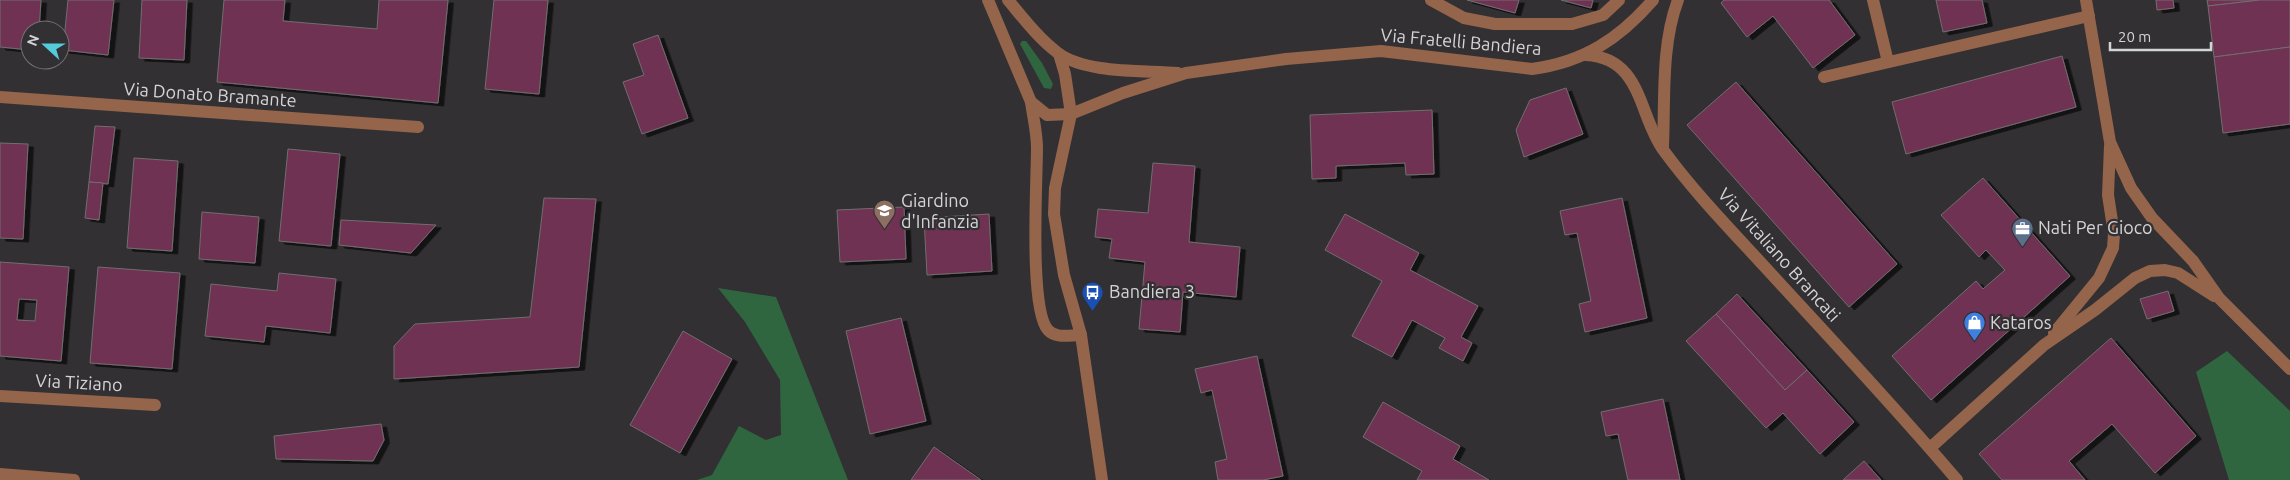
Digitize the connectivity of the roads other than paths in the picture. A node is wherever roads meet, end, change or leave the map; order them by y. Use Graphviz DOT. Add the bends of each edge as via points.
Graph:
graph roads {
  1 [pos="988,0"];
  2 [pos="1008,0"];
  3 [pos="1431,0"];
  4 [pos="1619,0"];
  5 [pos="1653,0"];
  6 [pos="1678,0"];
  7 [pos="1873,0"];
  8 [pos="2086,0"];
  9 [pos="2089,16"];
  10 [pos="1059,54"];
  11 [pos="1586,55"];
  12 [pos="1888,62"];
  13 [pos="1186,73"];
  14 [pos="1824,77"];
  15 [pos="0,97"];
  16 [pos="1031,102"];
  17 [pos="1071,114"];
  18 [pos="418,127"];
  19 [pos="2110,142"];
  20 [pos="1663,150"];
  21 [pos="2219,298"];
  22 [pos="1081,335"];
  23 [pos="2044,345"];
  24 [pos="2290,369"];
  25 [pos="0,396"];
  26 [pos="155,405"];
  27 [pos="1930,448"];
  28 [pos="0,474"];
  29 [pos="74,480"];
  30 [pos="1102,480"];
  31 [pos="1957,480"];
  1 -- 16 [label="street"];
  2 -- 10 [label="street"];
  3 -- 4 [label="street" via="1464,18 1495,24 1572,24 1603,15"];
  5 -- 11 [label="street, Via Fratelli Bandiera" via="1638,17"];
  6 -- 20 [label="street" via="1667,60"];
  7 -- 12 [label="street"];
  8 -- 9 [label="street"];
  9 -- 12 [label="street"];
  9 -- 19 [label="street"];
  10 -- 13 [label="street" via="1078,63 1095,66"];
  10 -- 17 [label="street"];
  11 -- 13 [label="street, Via Fratelli Bandiera" via="1556,66 1532,69 1381,52 1286,58"];
  11 -- 20 [label="street, Via Vitaliano Brancati" via="1613,60 1623,70"];
  12 -- 14 [label="street"];
  13 -- 17 [label="street"];
  15 -- 18 [label="street, Via Donato Bramante"];
  16 -- 17 [label="street" via="1047,115"];
  16 -- 22 [label="street" via="1037,146 1035,246 1040,315 1048,330 1057,336"];
  17 -- 22 [label="street" via="1055,188 1054,214 1064,275"];
  19 -- 21 [label="street" via="2131,188 2152,218 2193,260"];
  19 -- 23 [label="street" via="2108,195 2113,248 2099,278"];
  20 -- 27 [label="street, Via Vitaliano Brancati"];
  21 -- 23 [label="street" via="2178,273 2150,271 2135,278 2096,310"];
  21 -- 24 [label="street"];
  22 -- 30 [label="street"];
  23 -- 27 [label="street"];
  25 -- 26 [label="street, Via Tiziano"];
  27 -- 31 [label="street, Via Vitaliano Brancati"];
  28 -- 29 [label="street"];
}
